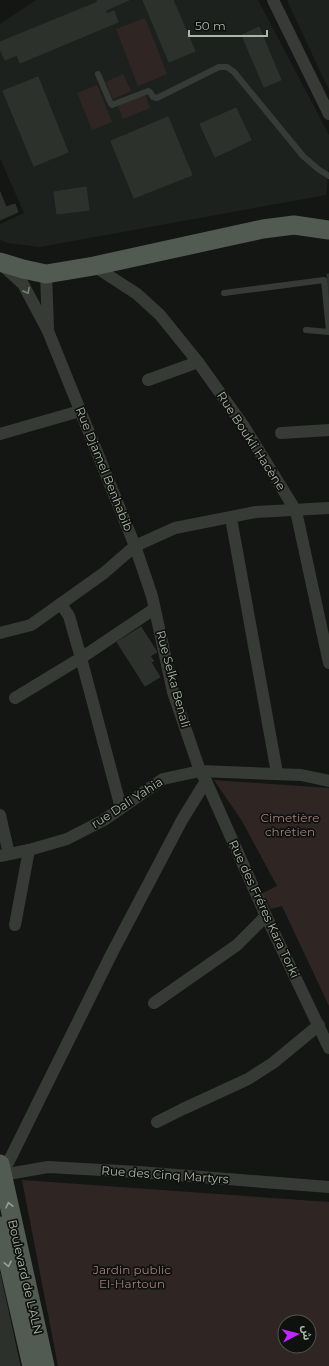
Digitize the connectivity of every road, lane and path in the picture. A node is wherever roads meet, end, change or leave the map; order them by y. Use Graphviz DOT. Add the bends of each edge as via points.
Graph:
graph roads {
  1 [pos="273,0"];
  2 [pos="98,74"];
  3 [pos="329,114"];
  4 [pos="329,176"];
  5 [pos="329,230"];
  6 [pos="0,262"];
  7 [pos="94,266"];
  8 [pos="46,274"];
  9 [pos="224,293"];
  10 [pos="306,330"];
  11 [pos="48,331"];
  12 [pos="329,332"];
  13 [pos="198,362"];
  14 [pos="148,380"];
  15 [pos="80,411"];
  16 [pos="329,430"];
  17 [pos="281,433"];
  18 [pos="0,434"];
  19 [pos="329,508"];
  20 [pos="296,511"];
  21 [pos="231,518"];
  22 [pos="135,546"];
  23 [pos="61,604"];
  24 [pos="154,609"];
  25 [pos="0,633"];
  26 [pos="81,658"];
  27 [pos="329,663"];
  28 [pos="15,698"];
  29 [pos="277,773"];
  30 [pos="203,776"];
  31 [pos="329,781"];
  32 [pos="121,808"];
  33 [pos="0,815"];
  34 [pos="29,850"];
  35 [pos="5,855"];
  36 [pos="266,916"];
  37 [pos="15,925"];
  38 [pos="154,1003"];
  39 [pos="319,1025"];
  40 [pos="329,1048"];
  41 [pos="158,1122"];
  42 [pos="1,1171"];
  43 [pos="329,1187"];
  44 [pos="0,1226"];
  45 [pos="32,1366"];
  46 [pos="45,1366"];
  1 -- 3 [label="street"];
  2 -- 4 [label="lane" via="112,105 148,91 157,98 219,67 227,67 234,72 303,156"];
  5 -- 7 [label="main road" via="294,225 263,229"];
  6 -- 8 [label="main road"];
  6 -- 11 [label="street, one-way" via="23,284"];
  7 -- 8 [label="main road"];
  7 -- 13 [label="street, Rue Boukli Hacène" via="137,294 160,315"];
  8 -- 11 [label="street"];
  9 -- 12 [label="lane" via="324,280"];
  10 -- 12 [label="lane"];
  11 -- 15 [label="street, Rue Djamel Benhabib"];
  13 -- 14 [label="street"];
  13 -- 20 [label="street, Rue Boukli Hacène" via="243,425"];
  15 -- 18 [label="street"];
  15 -- 22 [label="street, Rue Djamel Benhabib"];
  16 -- 17 [label="street"];
  19 -- 20 [label="street"];
  20 -- 21 [label="street" via="256,512"];
  20 -- 27 [label="street, Rue Boukli Hacène"];
  21 -- 22 [label="street" via="175,528"];
  21 -- 29 [label="street"];
  22 -- 23 [label="street" via="104,573"];
  22 -- 24 [label="street, Rue Djamel Benhabib"];
  23 -- 25 [label="street" via="31,625"];
  23 -- 26 [label="street" via="69,616"];
  24 -- 26 [label="street"];
  24 -- 30 [label="street, Rue Selka Benali" via="173,692"];
  26 -- 28 [label="street"];
  26 -- 32 [label="street"];
  29 -- 30 [label="street, rue Dali Yahia"];
  29 -- 31 [label="street, rue Dali Yahia"];
  30 -- 32 [label="street, rue Dali Yahia" via="164,779"];
  30 -- 36 [label="street, Rue des Fréres Kara Torki"];
  30 -- 42 [label="street"];
  32 -- 34 [label="street, rue Dali Yahia" via="67,839"];
  33 -- 35 [label="street"];
  34 -- 35 [label="street, rue Dali Yahia"];
  34 -- 37 [label="street"];
  36 -- 38 [label="street" via="237,945"];
  36 -- 39 [label="street, Rue des Fréres Kara Torki"];
  39 -- 40 [label="street, Rue des Fréres Kara Torki"];
  39 -- 41 [label="street" via="273,1063 248,1079"];
  42 -- 43 [label="street, Rue des Cinq Martyrs" via="48,1167"];
  46 -- 42 [label="main road, Boulevard de L'ALN, one-way"];
  44 -- 45 [label="main road, one-way"];
}
